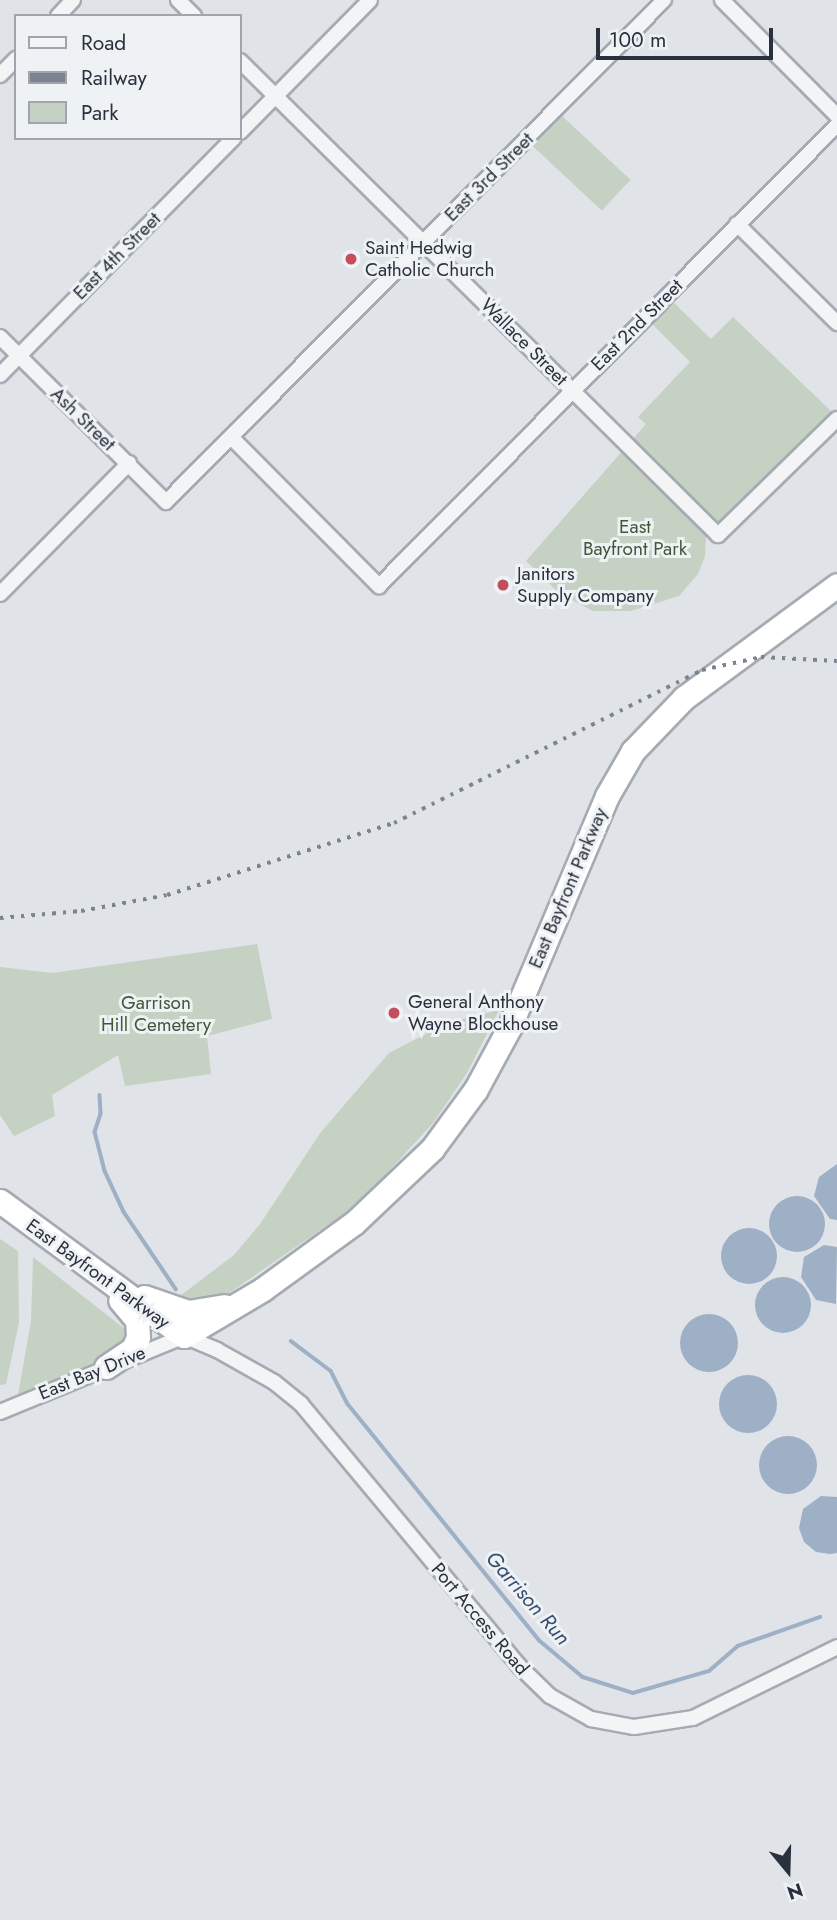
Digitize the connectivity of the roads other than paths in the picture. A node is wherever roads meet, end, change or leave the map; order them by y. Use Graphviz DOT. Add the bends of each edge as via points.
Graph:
graph roads {
  1 [pos="73,0"];
  2 [pos="178,0"];
  3 [pos="370,0"];
  4 [pos="664,0"];
  5 [pos="722,0"];
  6 [pos="60,14"];
  7 [pos="192,14"];
  8 [pos="14,61"];
  9 [pos="242,63"];
  10 [pos="0,75"];
  11 [pos="275,96"];
  12 [pos="837,116"];
  13 [pos="837,125"];
  14 [pos="242,130"];
  15 [pos="232,140"];
  16 [pos="737,224"];
  17 [pos="423,243"];
  18 [pos="837,323"];
  19 [pos="0,337"];
  20 [pos="19,356"];
  21 [pos="0,375"];
  22 [pos="572,390"];
  23 [pos="837,419"];
  24 [pos="232,438"];
  25 [pos="129,463"];
  26 [pos="166,502"];
  27 [pos="837,585"];
  28 [pos="0,594"];
  29 [pos="0,1201"];
  30 [pos="96,1275"];
  31 [pos="248,1298"];
  32 [pos="184,1336"];
  33 [pos="106,1367"];
  34 [pos="0,1412"];
  35 [pos="837,1647"];
  1 -- 6 [label="street"];
  2 -- 7 [label="street"];
  3 -- 11 [label="street"];
  4 -- 17 [label="street, East 3rd Street"];
  5 -- 12 [label="street"];
  8 -- 10 [label="street"];
  9 -- 11 [label="street, Wallace Street"];
  11 -- 14 [label="street"];
  11 -- 17 [label="street, Wallace Street"];
  13 -- 16 [label="street, East 2nd Street"];
  15 -- 20 [label="street, East 4th Street"];
  16 -- 18 [label="street"];
  16 -- 22 [label="street, East 2nd Street"];
  17 -- 22 [label="street, Wallace Street"];
  17 -- 24 [label="street, East 3rd Street"];
  19 -- 20 [label="street, Ash Street"];
  20 -- 21 [label="street, East 4th Street"];
  20 -- 25 [label="street, Ash Street"];
  22 -- 23 [label="street, Wallace Street" via="718,535"];
  22 -- 24 [label="street, East 2nd Street" via="379,586"];
  24 -- 26 [label="street, East 3rd Street"];
  25 -- 26 [label="street, Ash Street"];
  25 -- 28 [label="street"];
  27 -- 31 [label="highway, East Bayfront Parkway" via="702,683 648,732 607,796 509,1028 457,1118 378,1203"];
  29 -- 30 [label="highway, East Bayfront Parkway"];
  30 -- 31 [label="highway" via="188,1312 216,1310"];
  30 -- 32 [label="highway, East Bayfront Parkway"];
  30 -- 33 [label="highway" via="134,1315 139,1332 133,1349"];
  31 -- 32 [label="highway, East Bayfront Parkway"];
  32 -- 33 [label="street, East Bay Drive"];
  32 -- 35 [label="street, Port Access Road" via="244,1364 301,1404 519,1667 576,1712 634,1727 678,1723 711,1712"];
  33 -- 34 [label="street, East Bay Drive"];
}
